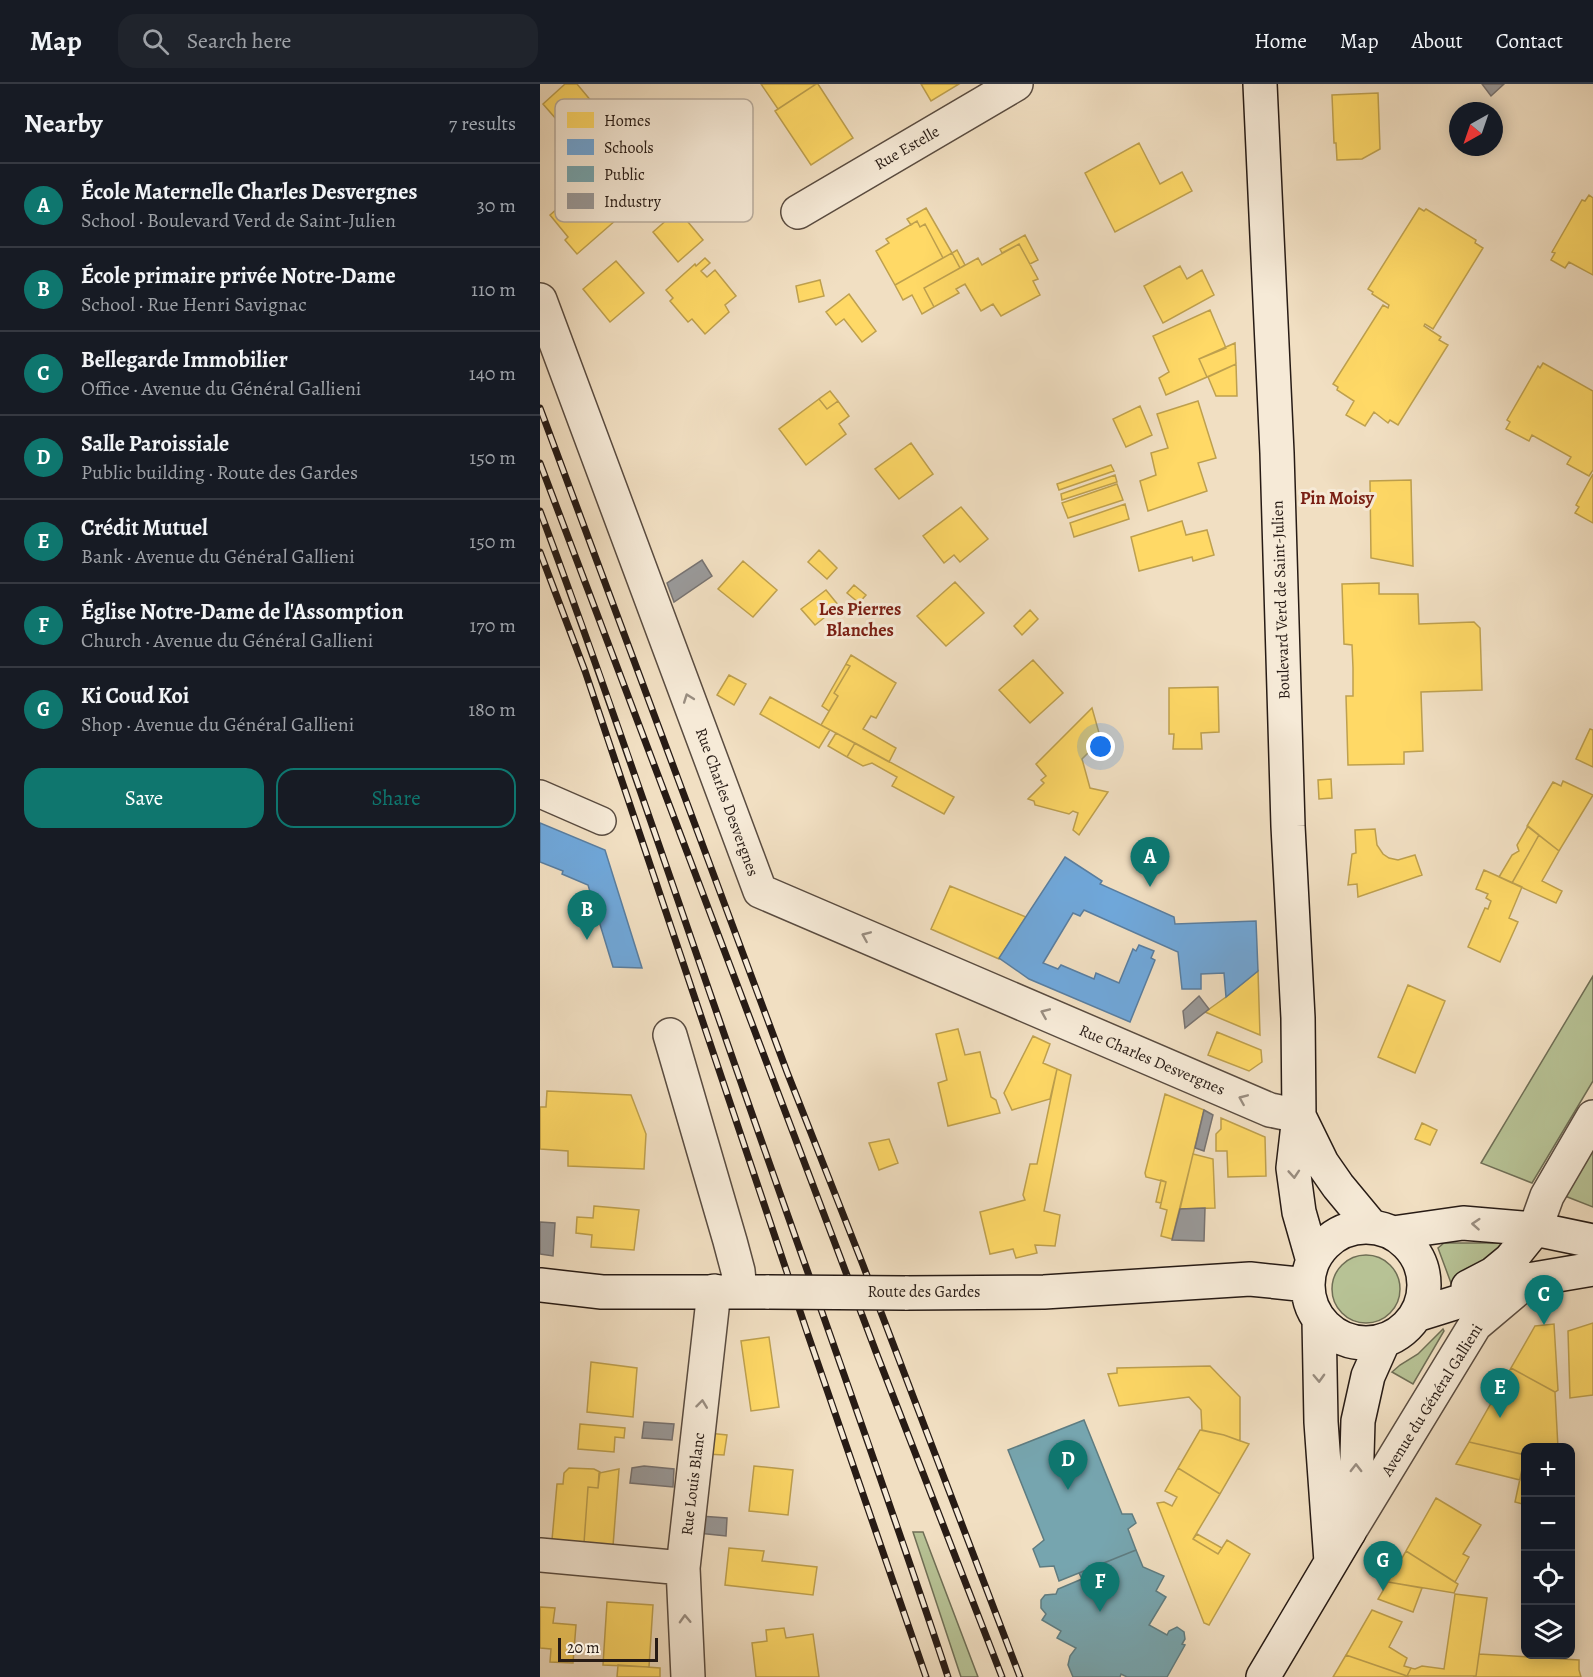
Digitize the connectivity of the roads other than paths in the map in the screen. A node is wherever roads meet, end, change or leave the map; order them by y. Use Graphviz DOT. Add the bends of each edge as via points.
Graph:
graph roads {
  1 [pos="1016,84"];
  2 [pos="1260,84"];
  3 [pos="798,212"];
  4 [pos="540,300"];
  5 [pos="540,794"];
  6 [pos="602,821"];
  7 [pos="670,1035"];
  8 [pos="1299,1116"];
  9 [pos="1593,1118"];
  10 [pos="1534,1229"];
  11 [pos="1382,1230"];
  12 [pos="1593,1241"];
  13 [pos="1593,1269"];
  14 [pos="1310,1273"];
  15 [pos="1528,1280"];
  16 [pos="540,1285"];
  17 [pos="741,1292"];
  18 [pos="1416,1315"];
  19 [pos="1319,1320"];
  20 [pos="1384,1340"];
  21 [pos="1348,1532"];
  22 [pos="540,1555"];
  23 [pos="1331,1564"];
  24 [pos="683,1568"];
  25 [pos="688,1677"];
  26 [pos="1263,1677"];
  1 -- 3 [label="main road, Rue Estelle"];
  2 -- 8 [label="main road, Boulevard Verd de Saint-Julien"];
  8 -- 4 [label="main road, Rue Charles Desvergnes, one-way" via="1270,1110 760,891"];
  5 -- 6 [label="street"];
  7 -- 17 [label="main road, Rue Louis Blanc" via="736,1261"];
  8 -- 11 [label="main road, Boulevard Verd de Saint-Julien" via="1338,1186"];
  8 -- 14 [label="main road, Boulevard Verd de Saint-Julien, one-way" via="1293,1168"];
  9 -- 10 [label="main road" via="1547,1196"];
  10 -- 11 [label="main road, one-way" via="1463,1223"];
  10 -- 12 [label="main road"];
  10 -- 18 [label="main road" via="1510,1260 1493,1274"];
  11 -- 14 [label="main road" via="1347,1229 1326,1241"];
  11 -- 18 [label="main road" via="1411,1248 1422,1269 1424,1292"];
  13 -- 15 [label="main road"];
  14 -- 17 [label="main road, Route des Gardes, bridge" via="1044,1292"];
  14 -- 19 [label="main road" via="1311,1303"];
  15 -- 18 [label="main road"];
  15 -- 21 [label="main road, Avenue du Général Gallieni" via="1475,1325"];
  16 -- 17 [label="main road, Route des Gardes" via="602,1292"];
  24 -- 17 [label="main road, Rue Louis Blanc, one-way"];
  18 -- 20 [label="main road" via="1403,1330"];
  19 -- 20 [label="main road" via="1337,1336 1360,1343"];
  19 -- 23 [label="main road, one-way" via="1321,1422"];
  21 -- 20 [label="main road, Avenue du Général Gallieni, one-way" via="1356,1490 1358,1421 1368,1376"];
  21 -- 23 [label="main road, Avenue du Général Gallieni"];
  22 -- 24 [label="main road"];
  23 -- 26 [label="main road, Avenue du Général Gallieni"];
  25 -- 24 [label="main road, Rue Louis Blanc, one-way"];
}
